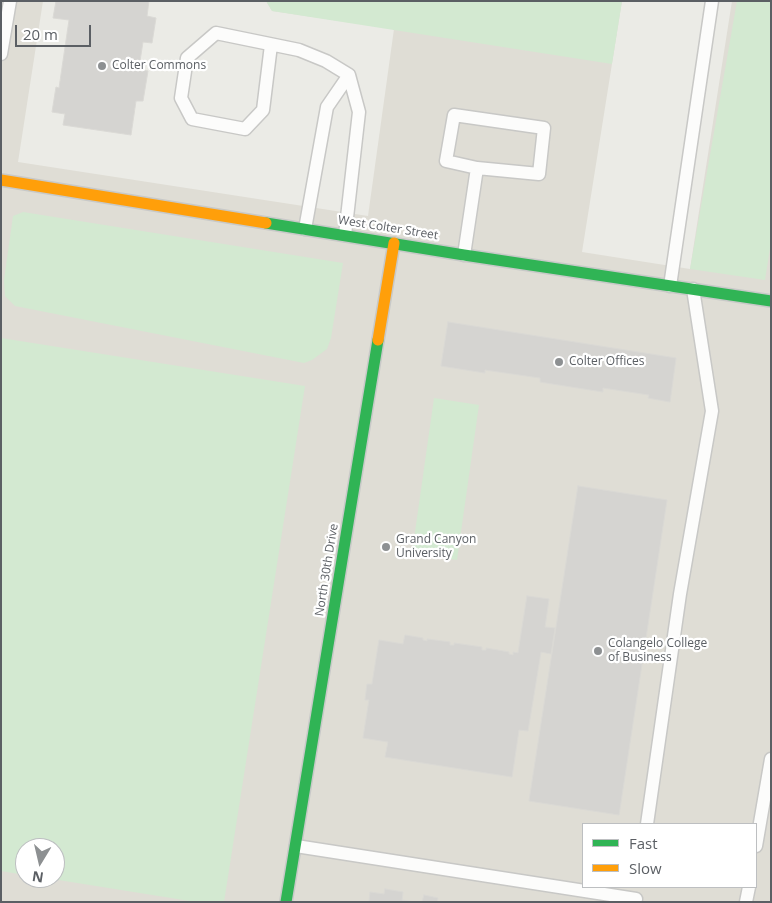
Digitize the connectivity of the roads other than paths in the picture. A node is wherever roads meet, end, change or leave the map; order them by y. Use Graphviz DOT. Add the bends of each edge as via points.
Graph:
graph roads {
  1 [pos="10,1"];
  2 [pos="712,1"];
  3 [pos="271,45"];
  4 [pos="1,54"];
  5 [pos="349,75"];
  6 [pos="478,168"];
  7 [pos="1,180"];
  8 [pos="306,229"];
  9 [pos="345,235"];
  10 [pos="394,243"];
  11 [pos="464,254"];
  12 [pos="670,286"];
  13 [pos="694,290"];
  14 [pos="771,301"];
  15 [pos="771,759"];
  16 [pos="647,823"];
  17 [pos="757,840"];
  18 [pos="296,846"];
  19 [pos="582,888"];
  20 [pos="582,888"];
  21 [pos="749,888"];
  22 [pos="637,896"];
  23 [pos="286,902"];
  24 [pos="746,902"];
  1 -- 4 [label="lane"];
  2 -- 12 [label="lane"];
  3 -- 3 [label="lane" via="216,34 187,58 181,98 192,119 246,129 263,110"];
  3 -- 5 [label="lane" via="299,50"];
  5 -- 8 [label="lane" via="327,106"];
  5 -- 9 [label="lane" via="359,112"];
  6 -- 6 [label="lane" via="446,160 454,115 544,128 539,174"];
  6 -- 11 [label="lane"];
  7 -- 8 [label="street, West Colter Street"];
  8 -- 9 [label="street, West Colter Street"];
  9 -- 10 [label="street, West Colter Street"];
  10 -- 11 [label="street, West Colter Street"];
  10 -- 18 [label="street, North 30th Drive"];
  11 -- 12 [label="street, West Colter Street"];
  12 -- 13 [label="street, West Colter Street"];
  13 -- 14 [label="street, West Colter Street"];
  13 -- 16 [label="lane" via="712,411 680,594"];
  15 -- 17 [label="lane"];
  18 -- 20 [label="lane"];
  18 -- 23 [label="street, North 30th Drive"];
  19 -- 22 [label="lane"];
  21 -- 24 [label="lane"];
}
